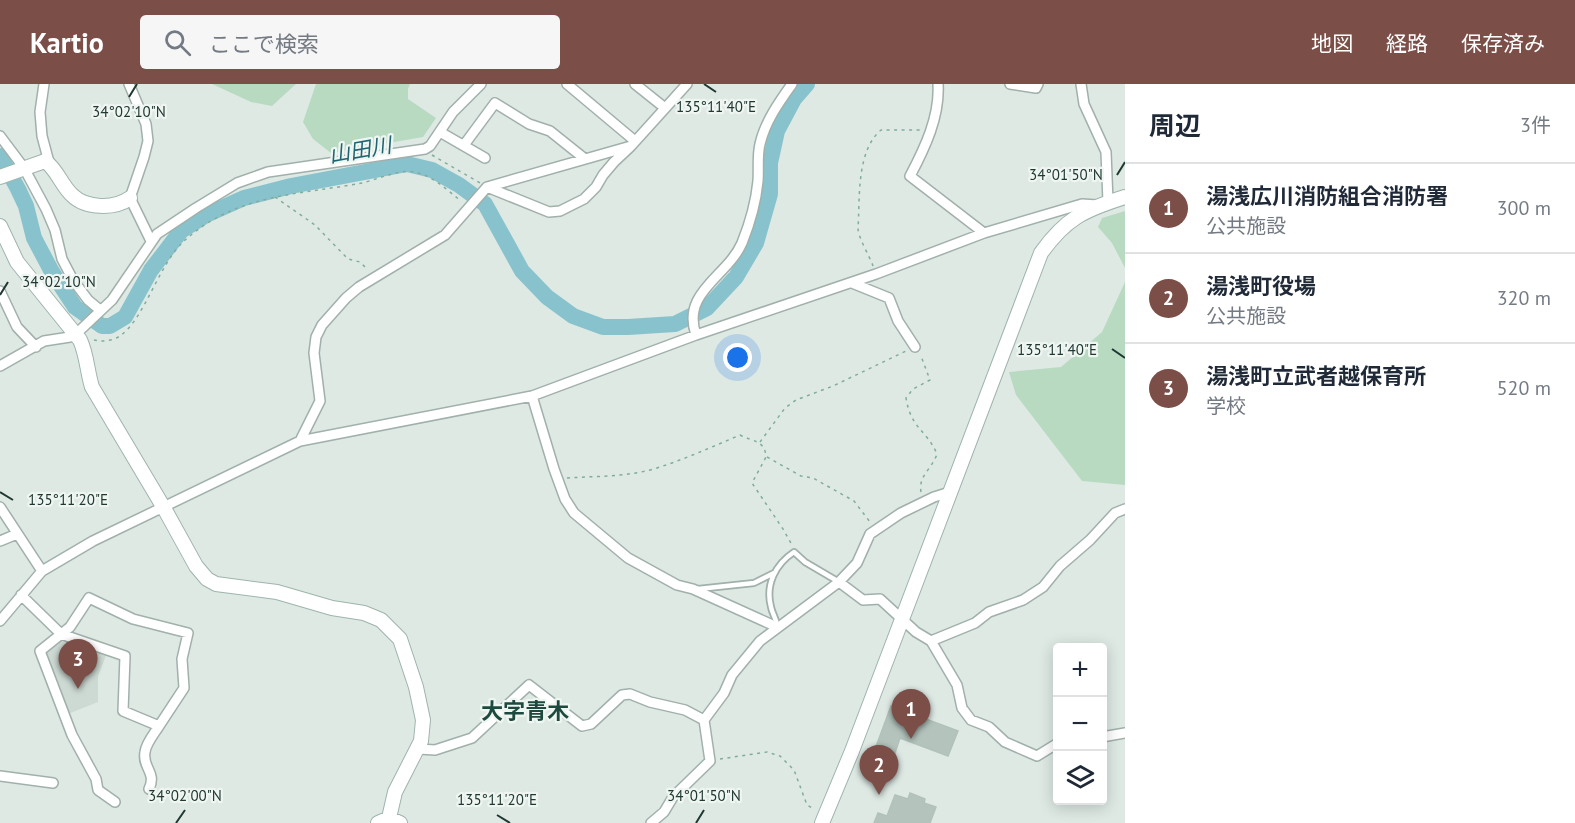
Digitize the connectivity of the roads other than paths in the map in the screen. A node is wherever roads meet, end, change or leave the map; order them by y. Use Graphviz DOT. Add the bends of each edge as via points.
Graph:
graph roads {
  1 [pos="44,84"];
  2 [pos="129,84"];
  3 [pos="481,84"];
  4 [pos="567,84"];
  5 [pos="635,84"];
  6 [pos="687,84"];
  7 [pos="792,84"];
  8 [pos="938,84"];
  9 [pos="1010,84"];
  10 [pos="1038,84"];
  11 [pos="1081,84"];
  12 [pos="665,108"];
  13 [pos="440,132"];
  14 [pos="0,136"];
  15 [pos="633,144"];
  16 [pos="464,146"];
  17 [pos="485,158"];
  18 [pos="585,159"];
  19 [pos="50,165"];
  20 [pos="22,169"];
  21 [pos="0,177"];
  22 [pos="486,189"];
  23 [pos="1125,197"];
  24 [pos="130,198"];
  25 [pos="1104,204"];
  26 [pos="984,233"];
  27 [pos="2,235"];
  28 [pos="151,241"];
  29 [pos="852,283"];
  30 [pos="0,291"];
  31 [pos="98,311"];
  32 [pos="78,332"];
  33 [pos="696,335"];
  34 [pos="36,347"];
  35 [pos="915,347"];
  36 [pos="0,366"];
  37 [pos="532,396"];
  38 [pos="300,441"];
  39 [pos="950,492"];
  40 [pos="0,507"];
  41 [pos="164,508"];
  42 [pos="1125,509"];
  43 [pos="17,534"];
  44 [pos="0,542"];
  45 [pos="42,571"];
  46 [pos="774,573"];
  47 [pos="839,582"];
  48 [pos="693,589"];
  49 [pos="21,595"];
  50 [pos="902,618"];
  51 [pos="0,621"];
  52 [pos="777,627"];
  53 [pos="61,634"];
  54 [pos="931,640"];
  55 [pos="704,720"];
  56 [pos="159,726"];
  57 [pos="1125,733"];
  58 [pos="1107,736"];
  59 [pos="1053,746"];
  60 [pos="419,748"];
  61 [pos="0,776"];
  62 [pos="52,783"];
  63 [pos="149,789"];
  64 [pos="115,802"];
  65 [pos="824,818"];
  66 [pos="389,821"];
  67 [pos="651,823"];
  1 -- 19 [label="street" via="40,112"];
  2 -- 24 [label="street" via="146,124 147,141"];
  3 -- 13 [label="street" via="459,104"];
  4 -- 15 [label="street"];
  5 -- 12 [label="street"];
  6 -- 12 [label="street"];
  7 -- 33 [label="street" via="760,141 755,202 742,243 729,265 698,297"];
  8 -- 26 [label="street" via="930,130 910,176"];
  9 -- 10 [label="street" via="1036,88"];
  11 -- 25 [label="street" via="1084,104 1106,152"];
  12 -- 15 [label="street"];
  13 -- 16 [label="street"];
  13 -- 28 [label="street" via="430,146 420,150 254,176 164,228"];
  14 -- 20 [label="street"];
  15 -- 18 [label="street"];
  15 -- 22 [label="street" via="589,194 560,211 549,212"];
  16 -- 17 [label="street"];
  16 -- 18 [label="street" via="495,103 529,124 550,131"];
  18 -- 22 [label="street"];
  19 -- 20 [label="street" via="43,161"];
  19 -- 24 [label="street" via="72,195 82,201 117,205"];
  20 -- 21 [label="street"];
  20 -- 31 [label="street" via="55,230 62,259 73,280"];
  22 -- 38 [label="street" via="445,235 359,287 331,314 318,332 314,353 320,401"];
  23 -- 25 [label="street"];
  24 -- 28 [label="street"];
  25 -- 26 [label="street" via="1082,204"];
  25 -- 39 [label="street" via="1068,222 1041,253"];
  26 -- 29 [label="street"];
  27 -- 32 [label="street" via="48,302"];
  28 -- 31 [label="street" via="112,300"];
  29 -- 33 [label="street"];
  29 -- 35 [label="street" via="889,298"];
  30 -- 34 [label="street" via="17,327"];
  31 -- 32 [label="street"];
  32 -- 34 [label="street"];
  32 -- 41 [label="street" via="92,387"];
  33 -- 37 [label="street"];
  34 -- 36 [label="street"];
  37 -- 38 [label="street"];
  37 -- 48 [label="street" via="565,499 574,513 628,558 677,585"];
  38 -- 41 [label="street"];
  39 -- 47 [label="street" via="922,502 876,530 868,537 857,563"];
  39 -- 50 [label="street"];
  40 -- 43 [label="street"];
  41 -- 45 [label="street" via="93,541"];
  41 -- 60 [label="street" via="196,566 211,582 277,592 364,613 381,620 393,631 404,649 422,708"];
  42 -- 54 [label="street" via="1115,513 1043,587 1023,600 989,612 975,623"];
  43 -- 44 [label="street"];
  43 -- 45 [label="street"];
  45 -- 49 [label="street"];
  46 -- 47 [label="lane" via="794,552"];
  46 -- 48 [label="lane" via="754,583"];
  46 -- 52 [label="lane" via="770,599"];
  47 -- 50 [label="street" via="863,600 880,599"];
  47 -- 52 [label="street"];
  48 -- 52 [label="street"];
  49 -- 51 [label="street"];
  49 -- 53 [label="street"];
  50 -- 54 [label="street"];
  50 -- 65 [label="street"];
  52 -- 55 [label="street" via="732,675"];
  53 -- 56 [label="street" via="124,656 123,711"];
  53 -- 56 [label="street" via="89,598 133,619 188,633 182,659 184,688"];
  53 -- 64 [label="street" via="40,651 98,790"];
  54 -- 59 [label="street" via="957,685 962,708 971,720 989,727 1005,742 1037,756"];
  55 -- 60 [label="street" via="685,710 630,694 622,695 591,724 582,726 529,685 472,738 435,750"];
  55 -- 67 [label="street" via="710,761"];
  56 -- 63 [label="street" via="144,754 152,775"];
  57 -- 58 [label="street"];
  60 -- 66 [label="street" via="399,783"];
  61 -- 62 [label="street"];
}
